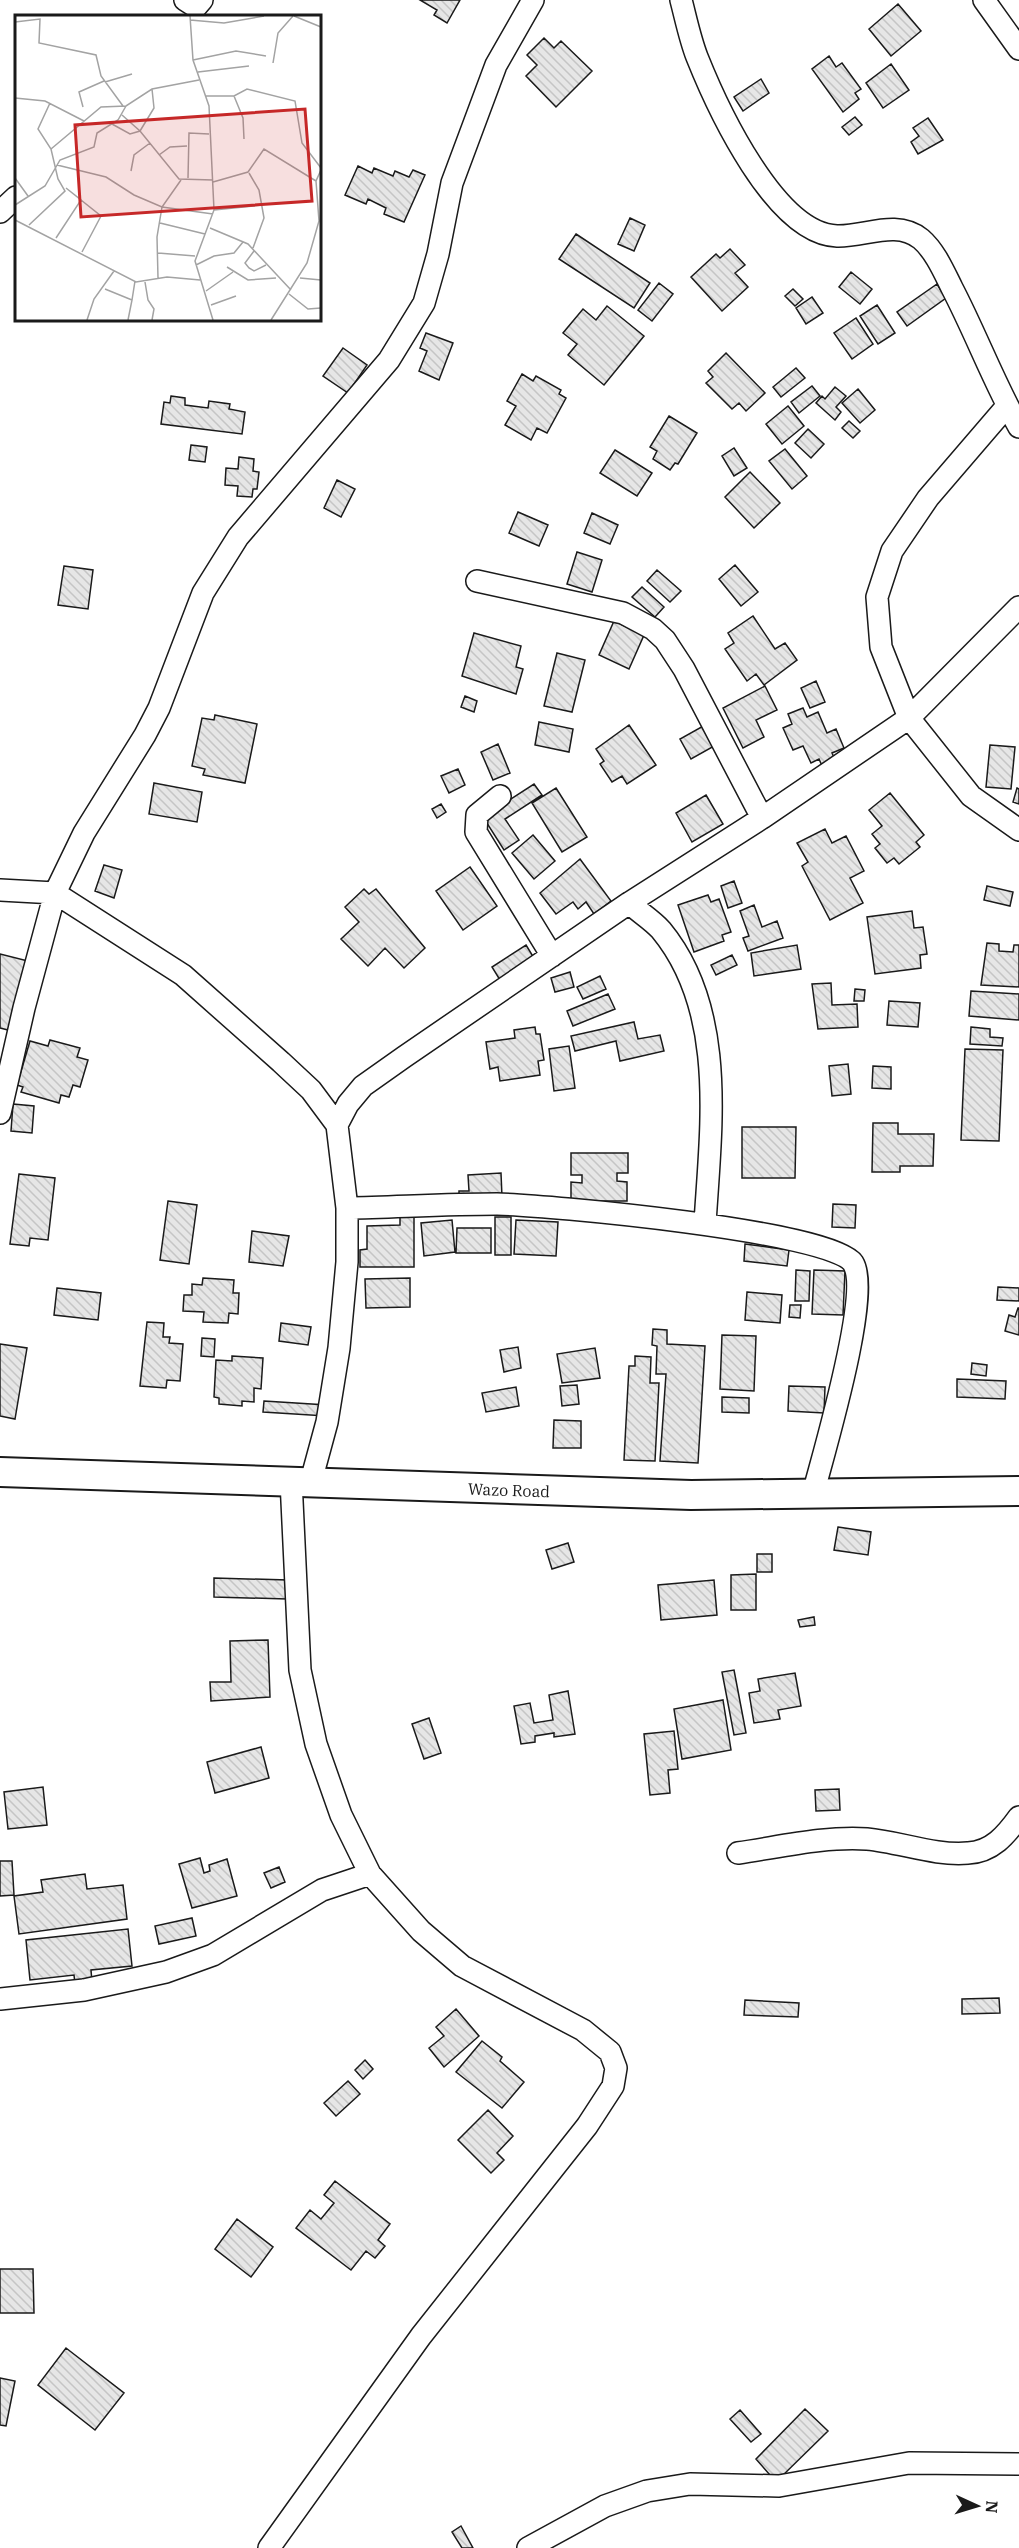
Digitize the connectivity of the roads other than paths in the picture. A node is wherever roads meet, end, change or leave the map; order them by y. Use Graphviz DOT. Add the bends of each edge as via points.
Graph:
graph roads {
  1 [pos="533,0"];
  2 [pos="681,0"];
  3 [pos="984,0"];
  4 [pos="1019,49"];
  5 [pos="15,198"];
  6 [pos="0,212"];
  7 [pos="1007,406"];
  8 [pos="1019,427"];
  9 [pos="477,581"];
  10 [pos="1019,607"];
  11 [pos="909,718"];
  12 [pos="500,796"];
  13 [pos="762,818"];
  14 [pos="1019,830"];
  15 [pos="0,890"];
  16 [pos="55,893"];
  17 [pos="629,903"];
  18 [pos="552,956"];
  19 [pos="0,1113"];
  20 [pos="337,1125"];
  21 [pos="347,1208"];
  22 [pos="705,1223"];
  23 [pos="0,1472"];
  24 [pos="301,1481"];
  25 [pos="1019,1491"];
  26 [pos="813,1494"];
  27 [pos="1019,1817"];
  28 [pos="738,1853"];
  29 [pos="370,1874"];
  30 [pos="0,1999"];
  31 [pos="1019,2464"];
  32 [pos="269,2548"];
  33 [pos="528,2548"];
  1 -- 16 [label="street" via="496,65 452,183 424,303 388,360 238,537 202,593 159,708 84,832"];
  2 -- 7 [label="street" via="696,55 728,124 767,189 817,232 837,236 890,229 909,232 922,240 941,265"];
  3 -- 4 [label="street"];
  5 -- 6 [label="street"];
  7 -- 8 [label="street"];
  7 -- 11 [label="street" via="928,498 892,551 877,597 881,647"];
  9 -- 13 [label="street" via="623,613 652,628 684,669"];
  10 -- 11 [label="street"];
  11 -- 13 [label="street"];
  11 -- 14 [label="street" via="971,796"];
  12 -- 18 [label="street" via="477,815 476,832"];
  13 -- 17 [label="street"];
  15 -- 16 [label="street"];
  16 -- 19 [label="street"];
  16 -- 20 [label="street" via="192,982 296,1076"];
  17 -- 18 [label="street"];
  17 -- 22 [label="street" via="659,928 680,957 694,987 706,1033 710,1081"];
  18 -- 20 [label="street" via="363,1086"];
  20 -- 21 [label="street"];
  21 -- 22 [label="street" via="497,1204"];
  21 -- 24 [label="street" via="347,1262 339,1348 327,1422"];
  22 -- 26 [label="street" via="826,1247 845,1255 854,1264 857,1286 845,1372"];
  23 -- 24 [label="main road, Wazo Road"];
  24 -- 26 [label="main road, Wazo Road" via="553,1492"];
  24 -- 29 [label="street" via="300,1670 316,1744 341,1815"];
  25 -- 26 [label="main road, Wazo Road"];
  27 -- 28 [label="street" via="991,1848 969,1853 866,1839"];
  29 -- 30 [label="street" via="322,1890 213,1955 166,1972 84,1990"];
  29 -- 32 [label="street" via="421,1931 462,1966 583,2030 610,2052 616,2068 613,2086 587,2126 421,2336"];
  31 -- 33 [label="street" via="909,2463 779,2486 690,2484 647,2491 605,2506"];
}
